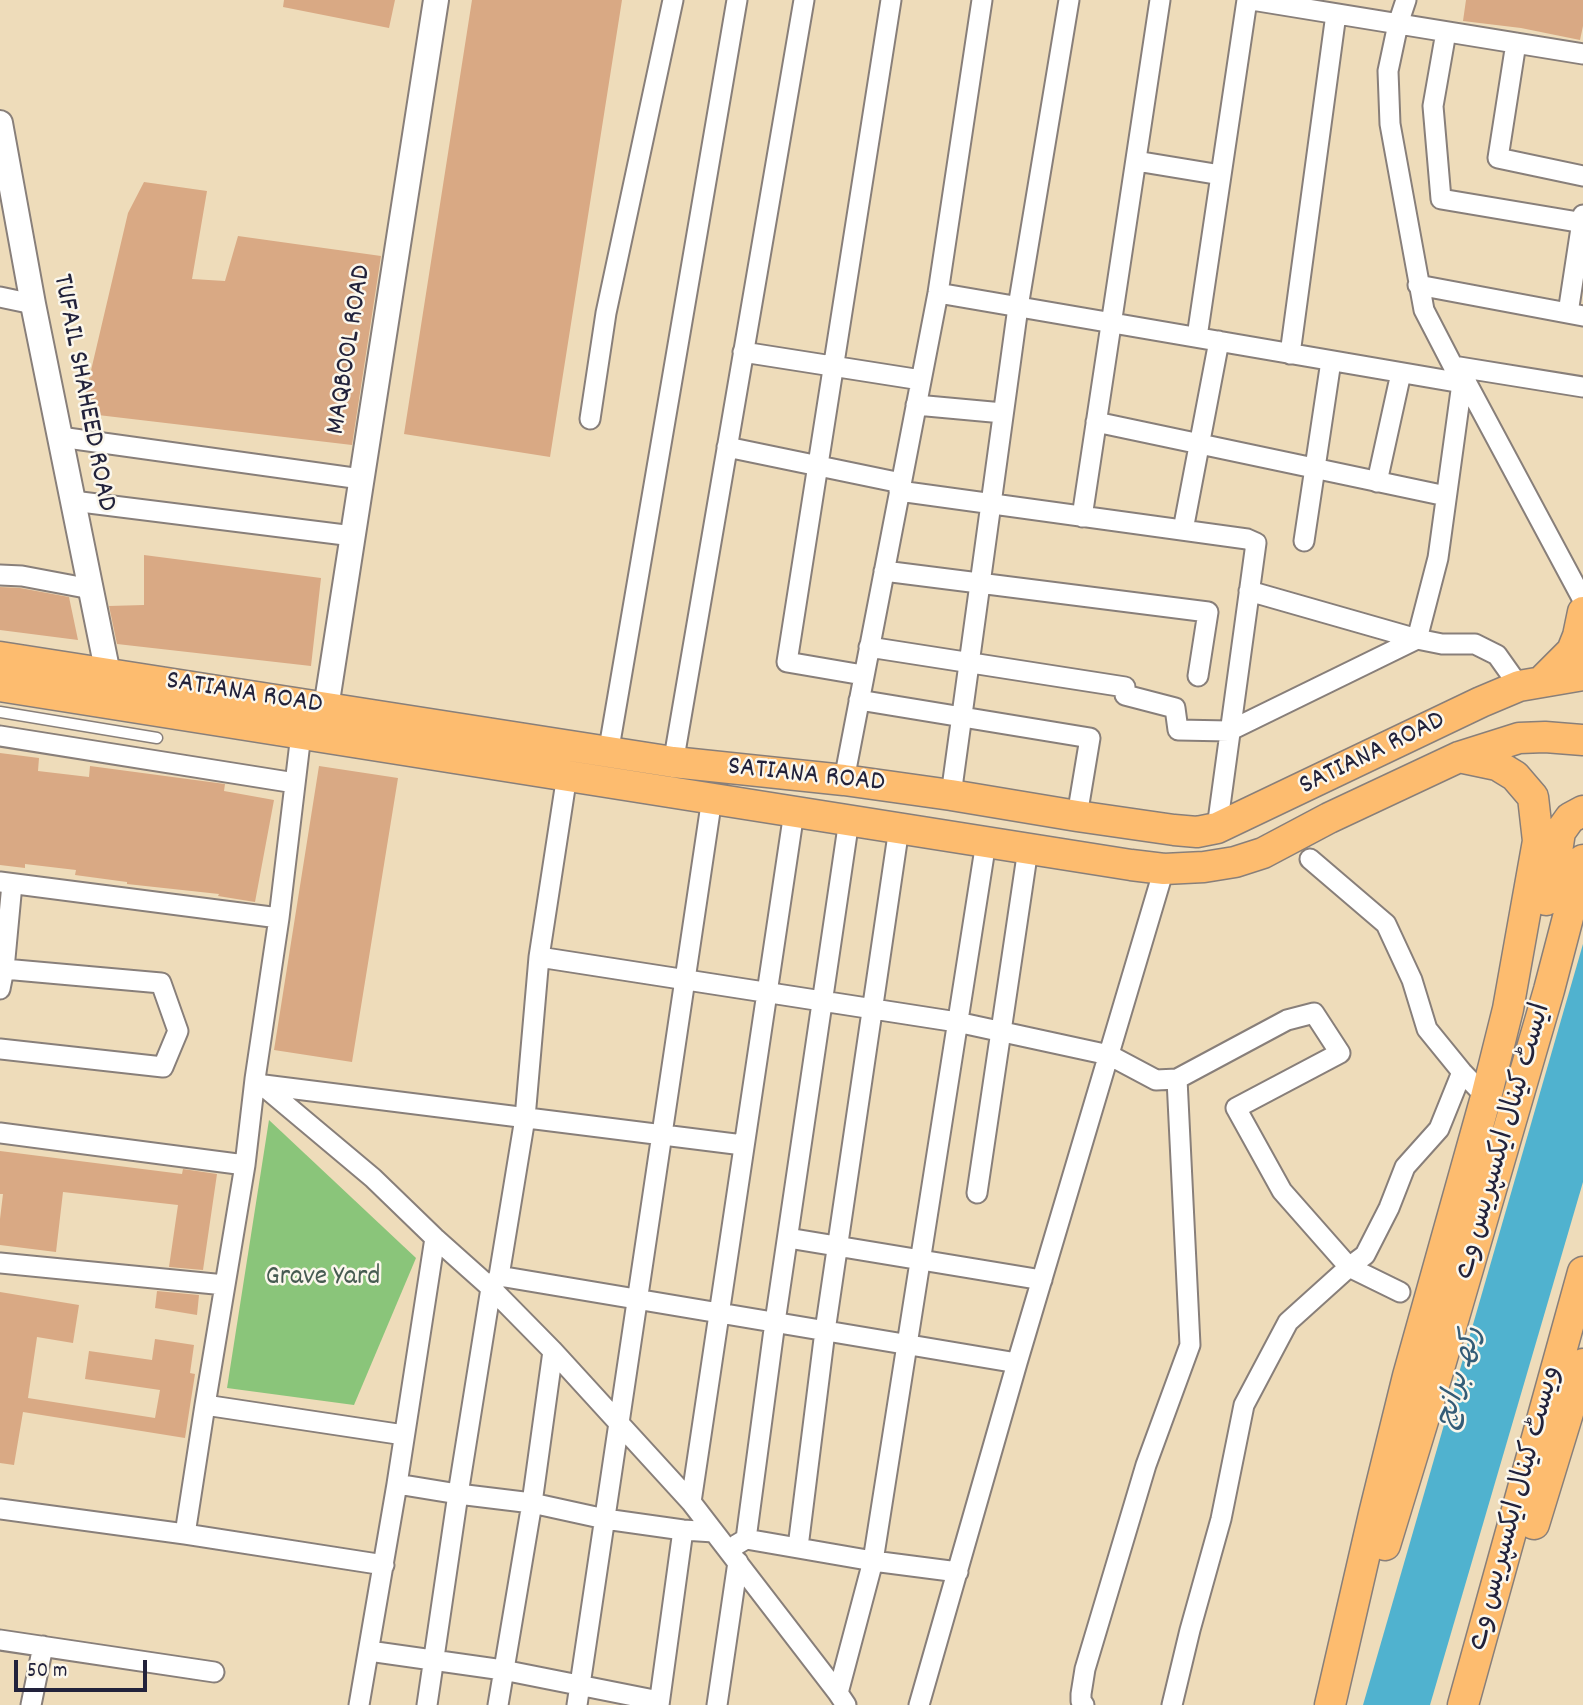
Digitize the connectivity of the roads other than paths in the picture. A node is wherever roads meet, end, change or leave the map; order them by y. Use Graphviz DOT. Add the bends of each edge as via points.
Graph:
graph roads {
  1 [pos="436,0"];
  2 [pos="673,0"];
  3 [pos="737,0"];
  4 [pos="804,0"];
  5 [pos="891,0"];
  6 [pos="982,0"];
  7 [pos="1069,0"];
  8 [pos="1160,0"];
  9 [pos="1249,0"];
  10 [pos="1406,0"];
  11 [pos="1336,14"];
  12 [pos="1398,24"];
  13 [pos="1447,32"];
  14 [pos="1516,43"];
  15 [pos="1583,54"];
  16 [pos="0,123"];
  17 [pos="1136,161"];
  18 [pos="4,165"];
  19 [pos="1221,175"];
  20 [pos="1583,176"];
  21 [pos="1583,220"];
  22 [pos="1418,285"];
  23 [pos="938,293"];
  24 [pos="0,297"];
  25 [pos="33,304"];
  26 [pos="1017,307"];
  27 [pos="1575,314"];
  28 [pos="1112,323"];
  29 [pos="1196,337"];
  30 [pos="1219,341"];
  31 [pos="743,352"];
  32 [pos="1290,354"];
  33 [pos="1331,361"];
  34 [pos="833,366"];
  35 [pos="1401,373"];
  36 [pos="1460,376"];
  37 [pos="921,380"];
  38 [pos="1583,387"];
  39 [pos="916,405"];
  40 [pos="1003,413"];
  41 [pos="590,419"];
  42 [pos="1096,422"];
  43 [pos="60,437"];
  44 [pos="1199,444"];
  45 [pos="727,447"];
  46 [pos="818,466"];
  47 [pos="1315,469"];
  48 [pos="361,479"];
  49 [pos="1377,482"];
  50 [pos="900,487"];
  51 [pos="1446,496"];
  52 [pos="73,501"];
  53 [pos="990,504"];
  54 [pos="1082,517"];
  55 [pos="1183,530"];
  56 [pos="353,536"];
  57 [pos="1304,541"];
  58 [pos="884,571"];
  59 [pos="0,575"];
  60 [pos="979,583"];
  61 [pos="91,589"];
  62 [pos="1249,591"];
  63 [pos="1583,600"];
  64 [pos="1583,612"];
  65 [pos="1417,639"];
  66 [pos="869,647"];
  67 [pos="0,656"];
  68 [pos="969,663"];
  69 [pos="108,674"];
  70 [pos="863,675"];
  71 [pos="1583,675"];
  72 [pos="1198,676"];
  73 [pos="1530,684"];
  74 [pos="0,686"];
  75 [pos="859,700"];
  76 [pos="326,708"];
  77 [pos="0,712"];
  78 [pos="961,717"];
  79 [pos="1229,731"];
  80 [pos="301,734"];
  81 [pos="0,736"];
  82 [pos="157,738"];
  83 [pos="1581,740"];
  84 [pos="608,753"];
  85 [pos="1459,757"];
  86 [pos="673,763"];
  87 [pos="567,775"];
  88 [pos="845,780"];
  89 [pos="295,782"];
  90 [pos="1292,794"];
  91 [pos="951,795"];
  92 [pos="712,799"];
  93 [pos="1583,811"];
  94 [pos="794,812"];
  95 [pos="1077,816"];
  96 [pos="849,820"];
  97 [pos="899,828"];
  98 [pos="1217,828"];
  99 [pos="1309,828"];
  100 [pos="986,842"];
  101 [pos="1028,849"];
  102 [pos="1310,859"];
  103 [pos="1570,859"];
  104 [pos="1164,869"];
  105 [pos="6,883"];
  106 [pos="279,918"];
  107 [pos="539,957"];
  108 [pos="4,969"];
  109 [pos="685,980"];
  110 [pos="0,989"];
  111 [pos="766,992"];
  112 [pos="822,1001"];
  113 [pos="873,1009"];
  114 [pos="1508,1009"];
  115 [pos="957,1022"];
  116 [pos="1002,1032"];
  117 [pos="0,1049"];
  118 [pos="1109,1055"];
  119 [pos="1462,1072"];
  120 [pos="1177,1079"];
  121 [pos="259,1082"];
  122 [pos="1486,1097"];
  123 [pos="525,1118"];
  124 [pos="0,1133"];
  125 [pos="662,1135"];
  126 [pos="743,1145"];
  127 [pos="244,1166"];
  128 [pos="977,1193"];
  129 [pos="435,1238"];
  130 [pos="788,1238"];
  131 [pos="838,1247"];
  132 [pos="919,1259"];
  133 [pos="0,1263"];
  134 [pos="1349,1267"];
  135 [pos="1583,1272"];
  136 [pos="1042,1280"];
  137 [pos="495,1282"];
  138 [pos="225,1285"];
  139 [pos="1400,1292"];
  140 [pos="638,1300"];
  141 [pos="719,1312"];
  142 [pos="775,1322"];
  143 [pos="825,1331"];
  144 [pos="906,1344"];
  145 [pos="553,1351"];
  146 [pos="1017,1363"];
  147 [pos="1583,1364"];
  148 [pos="205,1405"];
  149 [pos="620,1422"];
  150 [pos="404,1435"];
  151 [pos="397,1484"];
  152 [pos="458,1494"];
  153 [pos="691,1502"];
  154 [pos="531,1503"];
  155 [pos="0,1509"];
  156 [pos="605,1519"];
  157 [pos="683,1530"];
  158 [pos="714,1531"];
  159 [pos="185,1534"];
  160 [pos="746,1539"];
  161 [pos="798,1548"];
  162 [pos="734,1557"];
  163 [pos="873,1561"];
  164 [pos="384,1565"];
  165 [pos="958,1572"];
  166 [pos="0,1640"];
  167 [pos="43,1646"];
  168 [pos="369,1651"];
  169 [pos="433,1661"];
  170 [pos="503,1670"];
  171 [pos="214,1672"];
  172 [pos="580,1685"];
  173 [pos="842,1699"];
  174 [pos="659,1703"];
  175 [pos="31,1705"];
  176 [pos="359,1705"];
  177 [pos="427,1705"];
  178 [pos="498,1705"];
  179 [pos="577,1705"];
  180 [pos="717,1705"];
  181 [pos="919,1705"];
  182 [pos="1084,1705"];
  183 [pos="1172,1705"];
  184 [pos="1330,1705"];
  185 [pos="1336,1705"];
  186 [pos="1463,1705"];
  187 [pos="1480,1705"];
  1 -- 48 [label="street, MAQBOOL ROAD"];
  2 -- 41 [label="street" via="606,313"];
  3 -- 84 [label="street"];
  4 -- 31 [label="street"];
  5 -- 34 [label="street"];
  6 -- 23 [label="street"];
  7 -- 26 [label="street"];
  8 -- 17 [label="street"];
  9 -- 11 [label="street"];
  9 -- 19 [label="street"];
  10 -- 12 [label="street"];
  11 -- 12 [label="street"];
  11 -- 32 [label="street"];
  12 -- 13 [label="street"];
  12 -- 22 [label="street" via="1388,71 1390,124"];
  13 -- 14 [label="street"];
  13 -- 21 [label="street" via="1433,106 1441,200"];
  14 -- 15 [label="street"];
  14 -- 20 [label="street" via="1498,158"];
  16 -- 18 [label="street, TUFAIL SHAHEED ROAD"];
  17 -- 19 [label="street"];
  17 -- 28 [label="street"];
  18 -- 25 [label="street, TUFAIL SHAHEED ROAD"];
  19 -- 29 [label="street"];
  21 -- 27 [label="street"];
  22 -- 27 [label="street"];
  22 -- 36 [label="street" via="1424,310"];
  23 -- 26 [label="street"];
  23 -- 37 [label="street"];
  24 -- 25 [label="street"];
  25 -- 43 [label="street, TUFAIL SHAHEED ROAD"];
  26 -- 28 [label="street"];
  26 -- 40 [label="street"];
  28 -- 29 [label="street"];
  28 -- 42 [label="street"];
  29 -- 30 [label="street"];
  30 -- 32 [label="street"];
  30 -- 44 [label="street"];
  31 -- 34 [label="street"];
  31 -- 45 [label="street"];
  32 -- 33 [label="street"];
  33 -- 35 [label="street"];
  33 -- 47 [label="street"];
  34 -- 37 [label="street"];
  34 -- 46 [label="street"];
  35 -- 36 [label="street"];
  35 -- 49 [label="street"];
  36 -- 38 [label="street"];
  36 -- 51 [label="street"];
  36 -- 63 [label="street"];
  37 -- 39 [label="street"];
  39 -- 40 [label="street"];
  39 -- 50 [label="street"];
  40 -- 53 [label="street"];
  42 -- 44 [label="street"];
  42 -- 54 [label="street"];
  43 -- 48 [label="street"];
  43 -- 52 [label="street, TUFAIL SHAHEED ROAD"];
  44 -- 47 [label="street"];
  44 -- 55 [label="street"];
  45 -- 46 [label="street"];
  45 -- 86 [label="street"];
  46 -- 50 [label="street"];
  46 -- 70 [label="street" via="787,663"];
  47 -- 49 [label="street"];
  47 -- 57 [label="street"];
  48 -- 56 [label="street, MAQBOOL ROAD"];
  49 -- 51 [label="street"];
  50 -- 53 [label="street"];
  50 -- 58 [label="street"];
  51 -- 65 [label="street" via="1438,558"];
  52 -- 56 [label="street"];
  52 -- 61 [label="street, TUFAIL SHAHEED ROAD"];
  53 -- 54 [label="street"];
  53 -- 60 [label="street"];
  54 -- 55 [label="street"];
  55 -- 62 [label="street" via="1256,543"];
  56 -- 76 [label="street, MAQBOOL ROAD"];
  58 -- 60 [label="street"];
  58 -- 66 [label="street"];
  59 -- 61 [label="street"];
  60 -- 68 [label="street"];
  60 -- 72 [label="street" via="1208,612"];
  61 -- 69 [label="street, TUFAIL SHAHEED ROAD"];
  62 -- 65 [label="street"];
  62 -- 79 [label="street"];
  64 -- 73 [label="main road" via="1572,651"];
  65 -- 73 [label="street" via="1475,644 1497,655"];
  65 -- 79 [label="street"];
  66 -- 68 [label="street"];
  66 -- 70 [label="street"];
  67 -- 69 [label="main road, SATIANA ROAD"];
  68 -- 78 [label="street"];
  68 -- 79 [label="street" via="1125,687 1125,695 1175,708 1178,730"];
  69 -- 76 [label="main road, SATIANA ROAD"];
  70 -- 75 [label="street"];
  71 -- 73 [label="main road, SATIANA ROAD"];
  73 -- 90 [label="main road, SATIANA ROAD" via="1481,702"];
  74 -- 80 [label="main road, SATIANA ROAD"];
  75 -- 78 [label="street"];
  75 -- 88 [label="street"];
  76 -- 84 [label="main road, SATIANA ROAD"];
  77 -- 82 [label="lane"];
  78 -- 91 [label="street"];
  78 -- 95 [label="street" via="1090,738"];
  79 -- 98 [label="street"];
  80 -- 87 [label="main road, SATIANA ROAD"];
  80 -- 89 [label="street"];
  81 -- 89 [label="street"];
  83 -- 85 [label="main road, SATIANA ROAD" via="1519,738"];
  84 -- 86 [label="main road, SATIANA ROAD"];
  85 -- 99 [label="main road, SATIANA ROAD"];
  85 -- 114 [label="main road" via="1497,765 1515,776 1533,797 1538,841"];
  86 -- 88 [label="main road, SATIANA ROAD"];
  87 -- 92 [label="main road, SATIANA ROAD"];
  87 -- 107 [label="street"];
  88 -- 91 [label="main road, SATIANA ROAD"];
  89 -- 106 [label="street"];
  90 -- 98 [label="main road, SATIANA ROAD"];
  90 -- 99 [label="main road"];
  91 -- 95 [label="main road, SATIANA ROAD"];
  92 -- 94 [label="main road, SATIANA ROAD"];
  92 -- 109 [label="street"];
  93 -- 103 [label="main road" via="1570,818 1560,832"];
  94 -- 96 [label="main road, SATIANA ROAD"];
  94 -- 111 [label="street"];
  95 -- 98 [label="main road, SATIANA ROAD" via="1197,832"];
  96 -- 97 [label="main road, SATIANA ROAD"];
  96 -- 112 [label="street"];
  97 -- 100 [label="main road, SATIANA ROAD"];
  97 -- 113 [label="street"];
  99 -- 104 [label="main road, SATIANA ROAD" via="1263,853 1235,862"];
  100 -- 101 [label="main road, SATIANA ROAD"];
  100 -- 115 [label="street"];
  101 -- 104 [label="main road, SATIANA ROAD"];
  101 -- 116 [label="street"];
  102 -- 119 [label="street" via="1386,925 1412,980 1427,1029"];
  103 -- 114 [label="main road" via="1547,897"];
  103 -- 185 [label="main road, ایسٹ کینال ایکسپریس وے" via="1549,990"];
  104 -- 118 [label="street"];
  105 -- 106 [label="street"];
  105 -- 108 [label="street"];
  106 -- 121 [label="street"];
  107 -- 109 [label="street"];
  107 -- 123 [label="street"];
  108 -- 110 [label="street"];
  108 -- 117 [label="street" via="161,983 178,1031 163,1067"];
  109 -- 111 [label="street"];
  109 -- 125 [label="street"];
  111 -- 112 [label="street"];
  111 -- 126 [label="street"];
  112 -- 113 [label="street"];
  112 -- 130 [label="street"];
  113 -- 115 [label="street"];
  113 -- 131 [label="street"];
  114 -- 122 [label="main road"];
  115 -- 116 [label="street"];
  115 -- 132 [label="street"];
  116 -- 118 [label="street"];
  116 -- 128 [label="street"];
  118 -- 120 [label="street" via="1156,1080"];
  118 -- 136 [label="street"];
  119 -- 122 [label="street"];
  119 -- 134 [label="street" via="1439,1129 1405,1167 1365,1255"];
  120 -- 134 [label="street" via="1287,1020 1314,1013 1340,1053 1236,1108 1282,1191"];
  120 -- 182 [label="street" via="1190,1345 1146,1465 1085,1669"];
  121 -- 123 [label="street"];
  121 -- 127 [label="street"];
  121 -- 129 [label="street" via="373,1178"];
  122 -- 184 [label="main road" via="1408,1376"];
  123 -- 125 [label="street"];
  123 -- 137 [label="street"];
  124 -- 127 [label="street"];
  125 -- 126 [label="street"];
  125 -- 140 [label="street"];
  126 -- 141 [label="street"];
  127 -- 138 [label="street"];
  129 -- 137 [label="street"];
  129 -- 150 [label="street"];
  130 -- 131 [label="street"];
  130 -- 142 [label="street"];
  131 -- 132 [label="street"];
  131 -- 143 [label="street"];
  132 -- 136 [label="street"];
  132 -- 144 [label="street"];
  133 -- 138 [label="street"];
  134 -- 139 [label="street"];
  134 -- 183 [label="street" via="1288,1322 1244,1405 1221,1519"];
  135 -- 186 [label="main road, ویسٹ کینال ایکسپریس وے"];
  136 -- 146 [label="street"];
  137 -- 140 [label="street"];
  137 -- 145 [label="street"];
  137 -- 152 [label="street"];
  138 -- 148 [label="street"];
  140 -- 141 [label="street"];
  140 -- 149 [label="street"];
  141 -- 142 [label="street"];
  141 -- 153 [label="street"];
  142 -- 143 [label="street"];
  142 -- 160 [label="street"];
  143 -- 144 [label="street"];
  143 -- 161 [label="street"];
  144 -- 146 [label="street"];
  144 -- 163 [label="street"];
  145 -- 149 [label="street"];
  145 -- 154 [label="street"];
  146 -- 165 [label="street"];
  147 -- 187 [label="main road"];
  148 -- 150 [label="street"];
  148 -- 159 [label="street"];
  149 -- 153 [label="street"];
  149 -- 156 [label="street"];
  150 -- 151 [label="street"];
  151 -- 152 [label="street"];
  151 -- 164 [label="street"];
  152 -- 154 [label="street"];
  152 -- 169 [label="street"];
  153 -- 158 [label="street"];
  154 -- 156 [label="street"];
  154 -- 170 [label="street"];
  155 -- 159 [label="street"];
  156 -- 157 [label="street"];
  156 -- 172 [label="street"];
  157 -- 158 [label="street"];
  157 -- 174 [label="street"];
  158 -- 162 [label="street"];
  159 -- 164 [label="street"];
  160 -- 161 [label="street"];
  160 -- 162 [label="street" via="737,1544"];
  161 -- 163 [label="street"];
  162 -- 173 [label="street"];
  162 -- 180 [label="street"];
  163 -- 165 [label="street"];
  163 -- 173 [label="street"];
  164 -- 168 [label="street"];
  165 -- 181 [label="street"];
  166 -- 167 [label="street"];
  167 -- 171 [label="street"];
  167 -- 175 [label="street"];
  168 -- 169 [label="street"];
  168 -- 176 [label="street"];
  169 -- 170 [label="street"];
  169 -- 177 [label="street"];
  170 -- 172 [label="street"];
  170 -- 178 [label="street"];
  172 -- 174 [label="street"];
  172 -- 179 [label="street"];
}
